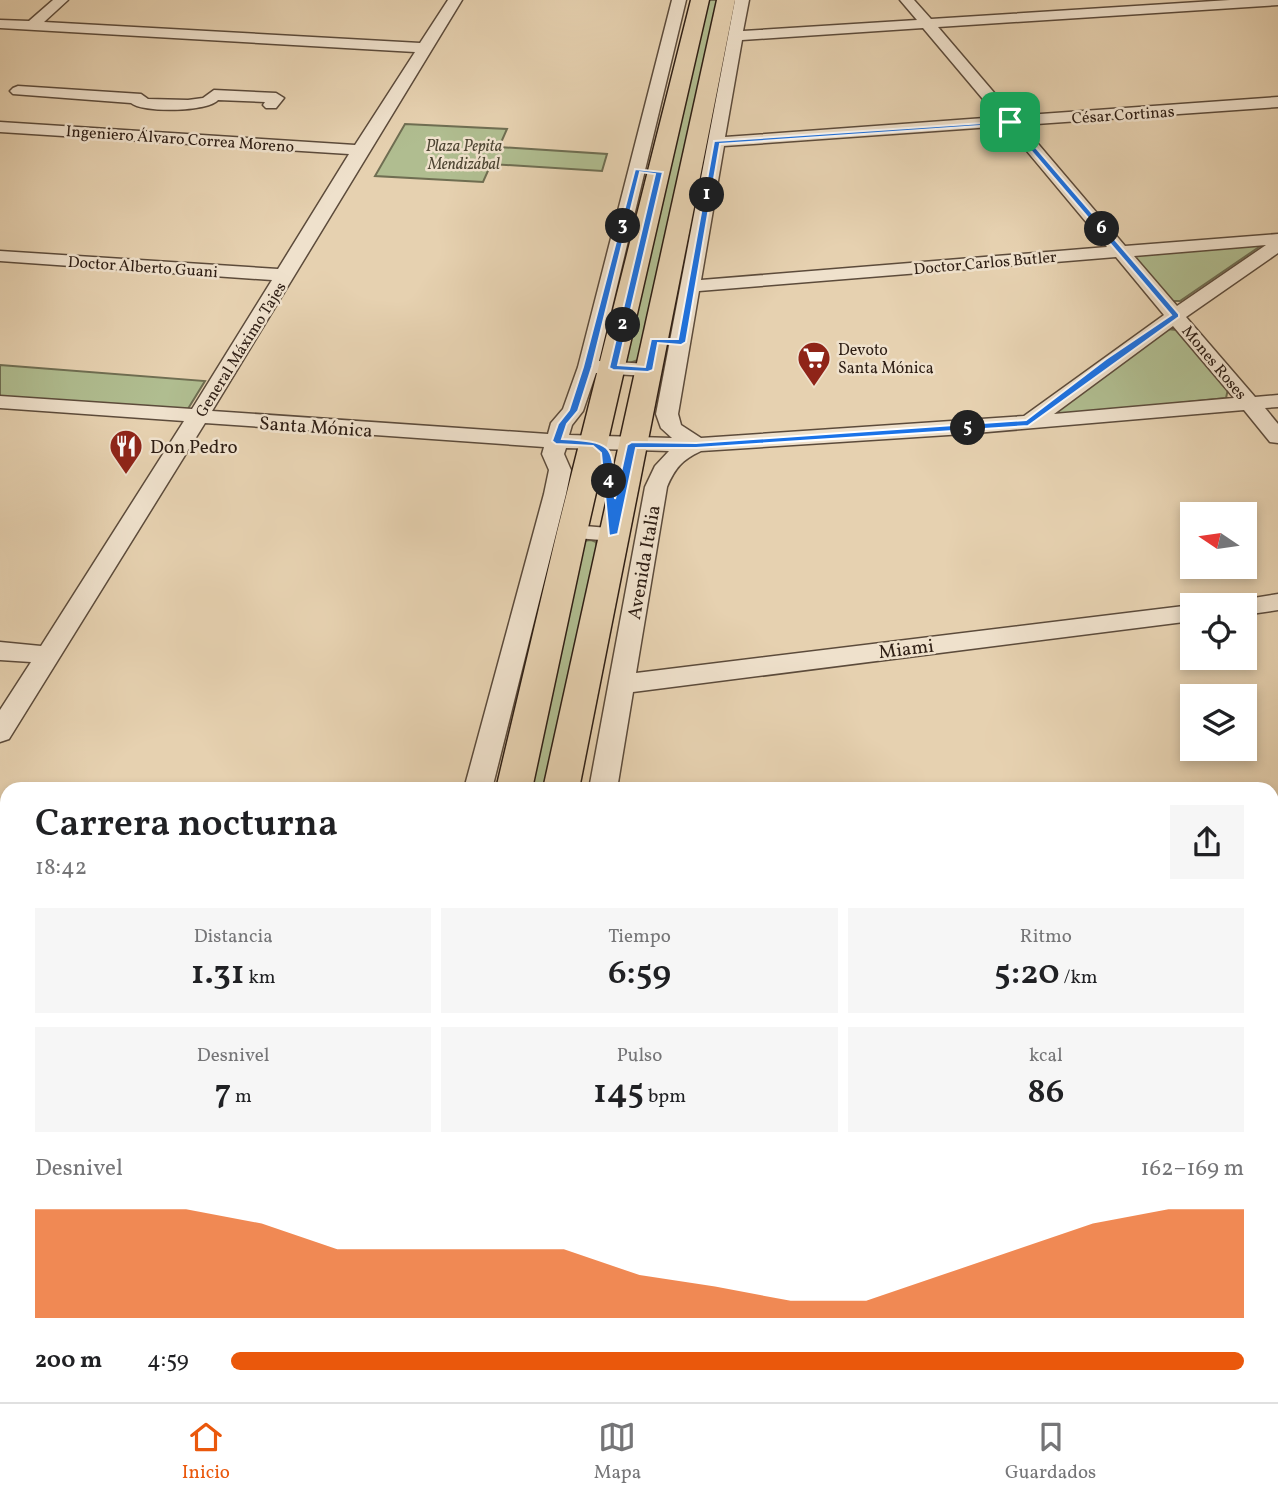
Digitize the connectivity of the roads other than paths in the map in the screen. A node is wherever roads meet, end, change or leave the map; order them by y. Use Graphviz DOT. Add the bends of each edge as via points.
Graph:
graph roads {
  1 [pos="61,0"];
  2 [pos="455,0"];
  3 [pos="679,0"];
  4 [pos="700,0"];
  5 [pos="726,0"];
  6 [pos="742,0"];
  7 [pos="907,0"];
  8 [pos="1278,1"];
  9 [pos="0,24"];
  10 [pos="928,25"];
  11 [pos="32,26"];
  12 [pos="737,36"];
  13 [pos="426,48"];
  14 [pos="18,91"];
  15 [pos="1278,102"];
  16 [pos="139,103"];
  17 [pos="271,105"];
  18 [pos="1010,122"];
  19 [pos="0,127"];
  20 [pos="108,134"];
  21 [pos="716,142"];
  22 [pos="360,150"];
  23 [pos="648,171"];
  24 [pos="1278,239"];
  25 [pos="1278,245"];
  26 [pos="1121,251"];
  27 [pos="0,256"];
  28 [pos="285,275"];
  29 [pos="691,286"];
  30 [pos="600,316"];
  31 [pos="1176,316"];
  32 [pos="625,317"];
  33 [pos="654,340"];
  34 [pos="681,342"];
  35 [pos="600,367"];
  36 [pos="676,369"];
  37 [pos="648,370"];
  38 [pos="1278,401"];
  39 [pos="0,402"];
  40 [pos="1250,404"];
  41 [pos="197,418"];
  42 [pos="1028,423"];
  43 [pos="634,435"];
  44 [pos="1278,437"];
  45 [pos="556,441"];
  46 [pos="595,443"];
  47 [pos="696,445"];
  48 [pos="572,532"];
  49 [pos="613,534"];
  50 [pos="1278,602"];
  51 [pos="1257,605"];
  52 [pos="1180,614"];
  53 [pos="0,651"];
  54 [pos="47,655"];
  55 [pos="621,684"];
  56 [pos="0,732"];
  57 [pos="480,782"];
  58 [pos="516,782"];
  59 [pos="562,782"];
  60 [pos="604,782"];
  1 -- 11 [label="street"];
  2 -- 13 [label="street, General Máximo Tajes"];
  3 -- 23 [label="street"];
  4 -- 23 [label="main road"];
  5 -- 33 [label="main road, Avenida Italia"];
  6 -- 12 [label="street, Avenida Italia"];
  7 -- 10 [label="street, Mones Roses"];
  8 -- 10 [label="street"];
  9 -- 11 [label="street"];
  10 -- 12 [label="street"];
  10 -- 18 [label="street, Mones Roses"];
  11 -- 13 [label="street"];
  12 -- 21 [label="street, Avenida Italia"];
  13 -- 22 [label="street, General Máximo Tajes"];
  14 -- 16 [label="street" via="141,99"];
  15 -- 18 [label="street, César Cortinas"];
  16 -- 17 [label="street" via="188,105 208,102 214,95 276,98"];
  16 -- 20 [label="street"];
  18 -- 21 [label="street, César Cortinas"];
  18 -- 26 [label="street, Mones Roses"];
  19 -- 20 [label="street, Ingeniero Álvaro Correa Moreno"];
  20 -- 22 [label="street, Ingeniero Álvaro Correa Moreno"];
  21 -- 29 [label="street, Avenida Italia"];
  22 -- 28 [label="street, General Máximo Tajes"];
  23 -- 30 [label="street"];
  23 -- 32 [label="main road"];
  24 -- 26 [label="street, Doctor Carlos Butler"];
  25 -- 31 [label="street"];
  26 -- 29 [label="street, Doctor Carlos Butler"];
  26 -- 31 [label="street, Mones Roses"];
  27 -- 28 [label="street, Doctor Alberto Guani"];
  28 -- 41 [label="street, General Máximo Tajes"];
  29 -- 34 [label="street, Avenida Italia"];
  30 -- 32 [label="street"];
  30 -- 35 [label="street"];
  31 -- 40 [label="street, Mones Roses"];
  31 -- 42 [label="street"];
  32 -- 35 [label="main road"];
  33 -- 34 [label="street"];
  33 -- 37 [label="main road, Avenida Italia"];
  34 -- 36 [label="street, Avenida Italia"];
  35 -- 37 [label="street"];
  35 -- 43 [label="main road" via="620,377 619,428"];
  35 -- 45 [label="street" via="562,424"];
  35 -- 46 [label="main road"];
  36 -- 43 [label="street, Avenida Italia"];
  36 -- 47 [label="street, Avenida Italia" via="667,421"];
  37 -- 43 [label="main road, Avenida Italia"];
  38 -- 40 [label="street"];
  39 -- 41 [label="street, Santa Mónica"];
  40 -- 42 [label="street"];
  40 -- 44 [label="street, Mones Roses"];
  41 -- 45 [label="street, Santa Mónica"];
  41 -- 54 [label="street, General Máximo Tajes"];
  42 -- 47 [label="street"];
  43 -- 46 [label="street, Santa Mónica"];
  43 -- 47 [label="street"];
  43 -- 49 [label="main road, Avenida Italia"];
  45 -- 46 [label="street, Santa Mónica"];
  45 -- 57 [label="street" via="553,453 560,470 555,494"];
  46 -- 48 [label="main road"];
  46 -- 49 [label="main road" via="608,458"];
  47 -- 55 [label="street, Avenida Italia" via="672,456 656,487"];
  48 -- 49 [label="street, Avenida Italia"];
  48 -- 58 [label="main road"];
  49 -- 59 [label="main road, Avenida Italia"];
  50 -- 51 [label="street"];
  52 -- 55 [label="street, Miami"];
  53 -- 54 [label="street"];
  54 -- 56 [label="street, General Máximo Tajes"];
  55 -- 60 [label="street, Avenida Italia"];
}
